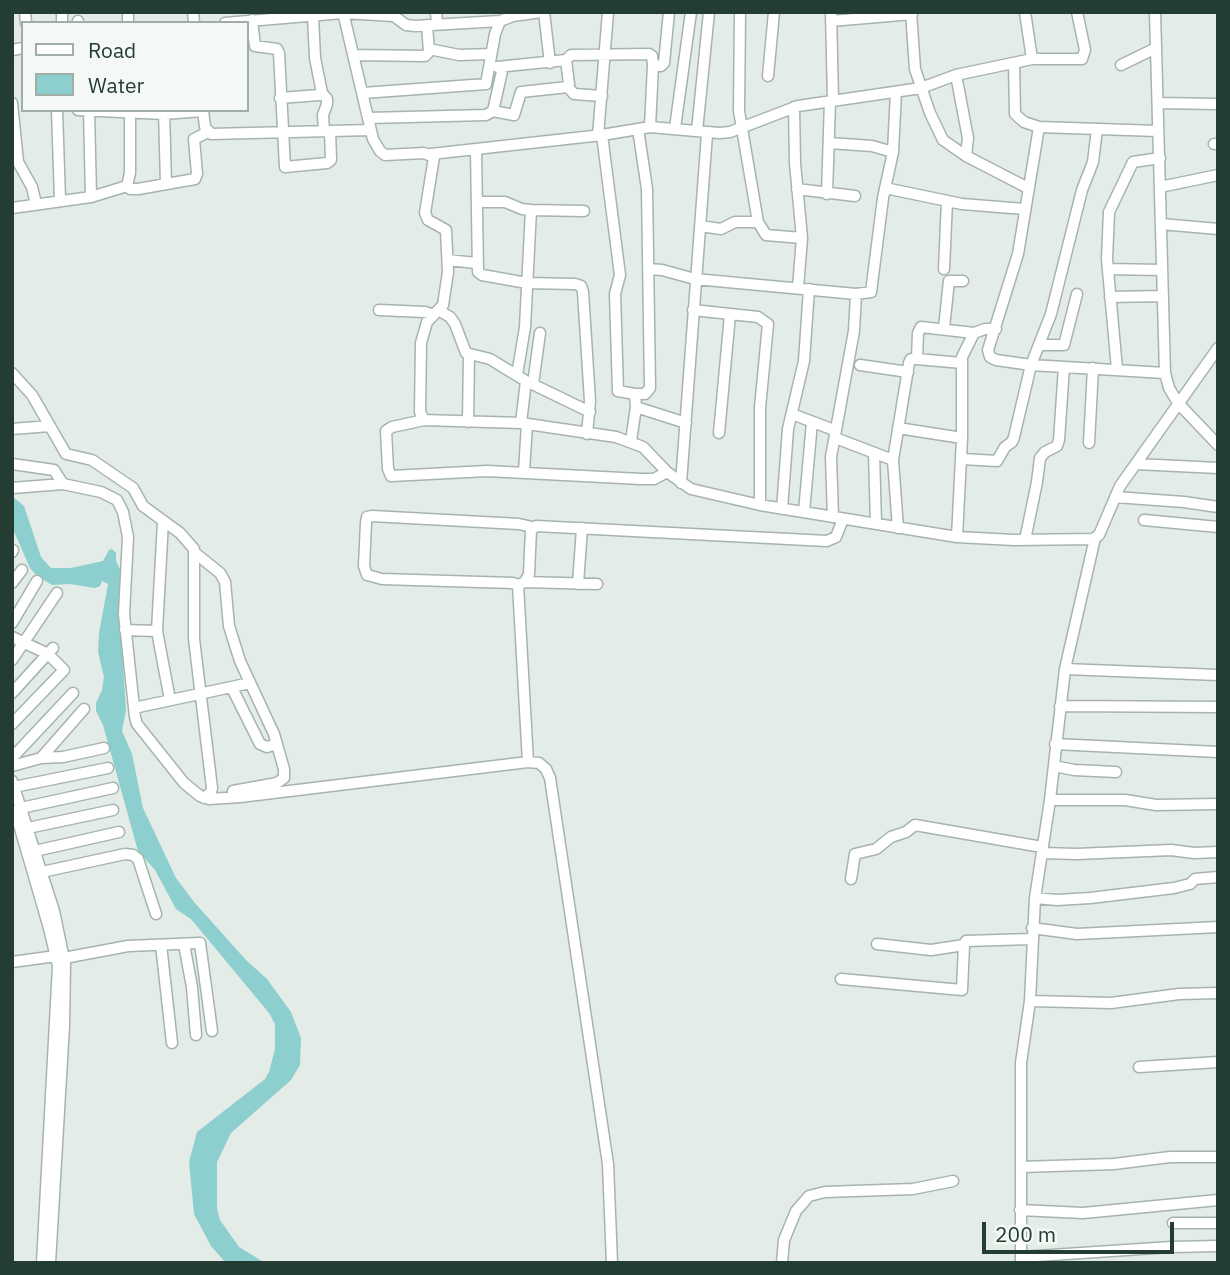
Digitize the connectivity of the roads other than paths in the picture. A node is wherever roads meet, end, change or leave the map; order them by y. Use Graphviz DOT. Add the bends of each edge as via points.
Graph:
graph roads {
  1 [pos="343,12"];
  2 [pos="542,12"];
  3 [pos="608,12"];
  4 [pos="669,12"];
  5 [pos="691,12"];
  6 [pos="709,12"];
  7 [pos="740,12"];
  8 [pos="774,12"];
  9 [pos="1025,12"];
  10 [pos="1077,12"];
  11 [pos="1155,12"];
  12 [pos="911,13"];
  13 [pos="291,14"];
  14 [pos="313,16"];
  15 [pos="256,17"];
  16 [pos="831,17"];
  17 [pos="434,20"];
  18 [pos="235,21"];
  19 [pos="500,21"];
  20 [pos="1156,48"];
  21 [pos="429,49"];
  22 [pos="605,53"];
  23 [pos="491,54"];
  24 [pos="354,55"];
  25 [pos="1032,59"];
  26 [pos="566,60"];
  27 [pos="550,63"];
  28 [pos="1014,63"];
  29 [pos="653,65"];
  30 [pos="1121,65"];
  31 [pos="490,66"];
  32 [pos="503,67"];
  33 [pos="956,75"];
  34 [pos="768,76"];
  35 [pos="568,87"];
  36 [pos="921,88"];
  37 [pos="896,92"];
  38 [pos="322,93"];
  39 [pos="363,93"];
  40 [pos="601,96"];
  41 [pos="280,98"];
  42 [pos="832,100"];
  43 [pos="1158,103"];
  44 [pos="1218,104"];
  45 [pos="794,107"];
  46 [pos="15,108"];
  47 [pos="493,111"];
  48 [pos="57,112"];
  49 [pos="89,112"];
  50 [pos="130,112"];
  51 [pos="164,112"];
  52 [pos="203,112"];
  53 [pos="368,118"];
  54 [pos="650,127"];
  55 [pos="742,127"];
  56 [pos="1039,127"];
  57 [pos="675,128"];
  58 [pos="1097,129"];
  59 [pos="371,130"];
  60 [pos="638,130"];
  61 [pos="282,131"];
  62 [pos="327,131"];
  63 [pos="1158,131"];
  64 [pos="208,132"];
  65 [pos="702,132"];
  66 [pos="600,136"];
  67 [pos="15,143"];
  68 [pos="830,143"];
  69 [pos="476,150"];
  70 [pos="893,152"];
  71 [pos="431,154"];
  72 [pos="966,156"];
  73 [pos="1160,158"];
  74 [pos="1218,175"];
  75 [pos="166,184"];
  76 [pos="127,186"];
  77 [pos="1160,187"];
  78 [pos="885,188"];
  79 [pos="1028,188"];
  80 [pos="797,190"];
  81 [pos="827,194"];
  82 [pos="91,197"];
  83 [pos="855,197"];
  84 [pos="60,200"];
  85 [pos="947,201"];
  86 [pos="477,202"];
  87 [pos="36,204"];
  88 [pos="12,208"];
  89 [pos="531,209"];
  90 [pos="1024,209"];
  91 [pos="584,211"];
  92 [pos="758,222"];
  93 [pos="1161,225"];
  94 [pos="700,226"];
  95 [pos="1218,229"];
  96 [pos="802,238"];
  97 [pos="448,260"];
  98 [pos="477,262"];
  99 [pos="944,268"];
  100 [pos="649,269"];
  101 [pos="1108,269"];
  102 [pos="1162,270"];
  103 [pos="695,279"];
  104 [pos="962,281"];
  105 [pos="527,283"];
  106 [pos="798,288"];
  107 [pos="809,289"];
  108 [pos="856,293"];
  109 [pos="1077,294"];
  110 [pos="1163,296"];
  111 [pos="1110,297"];
  112 [pos="379,310"];
  113 [pos="693,310"];
  114 [pos="437,313"];
  115 [pos="730,316"];
  116 [pos="944,328"];
  117 [pos="996,329"];
  118 [pos="540,333"];
  119 [pos="974,333"];
  120 [pos="1039,345"];
  121 [pos="1218,348"];
  122 [pos="469,355"];
  123 [pos="917,359"];
  124 [pos="962,363"];
  125 [pos="860,365"];
  126 [pos="1031,365"];
  127 [pos="1064,367"];
  128 [pos="1093,368"];
  129 [pos="1117,369"];
  130 [pos="908,372"];
  131 [pos="12,373"];
  132 [pos="1165,373"];
  133 [pos="525,380"];
  134 [pos="635,394"];
  135 [pos="1178,403"];
  136 [pos="636,407"];
  137 [pos="590,412"];
  138 [pos="792,414"];
  139 [pos="424,420"];
  140 [pos="468,422"];
  141 [pos="812,422"];
  142 [pos="524,423"];
  143 [pos="686,423"];
  144 [pos="50,426"];
  145 [pos="898,428"];
  146 [pos="12,429"];
  147 [pos="834,432"];
  148 [pos="587,433"];
  149 [pos="719,433"];
  150 [pos="962,438"];
  151 [pos="631,441"];
  152 [pos="1089,443"];
  153 [pos="1218,444"];
  154 [pos="874,453"];
  155 [pos="962,458"];
  156 [pos="893,460"];
  157 [pos="12,464"];
  158 [pos="1136,464"];
  159 [pos="1218,468"];
  160 [pos="524,472"];
  161 [pos="667,472"];
  162 [pos="681,483"];
  163 [pos="64,484"];
  164 [pos="12,488"];
  165 [pos="1115,496"];
  166 [pos="760,505"];
  167 [pos="1218,507"];
  168 [pos="782,509"];
  169 [pos="804,512"];
  170 [pos="838,518"];
  171 [pos="1144,520"];
  172 [pos="163,521"];
  173 [pos="876,524"];
  174 [pos="532,527"];
  175 [pos="1218,527"];
  176 [pos="582,528"];
  177 [pos="898,528"];
  178 [pos="957,537"];
  179 [pos="1095,538"];
  180 [pos="1025,540"];
  181 [pos="195,553"];
  182 [pos="22,570"];
  183 [pos="37,581"];
  184 [pos="12,583"];
  185 [pos="521,584"];
  186 [pos="578,584"];
  187 [pos="597,584"];
  188 [pos="57,593"];
  189 [pos="12,622"];
  190 [pos="125,630"];
  191 [pos="158,631"];
  192 [pos="12,637"];
  193 [pos="26,642"];
  194 [pos="50,651"];
  195 [pos="12,660"];
  196 [pos="1065,669"];
  197 [pos="1218,676"];
  198 [pos="250,682"];
  199 [pos="232,688"];
  200 [pos="12,693"];
  201 [pos="73,694"];
  202 [pos="200,694"];
  203 [pos="170,700"];
  204 [pos="1060,705"];
  205 [pos="1218,707"];
  206 [pos="134,708"];
  207 [pos="84,709"];
  208 [pos="12,724"];
  209 [pos="277,744"];
  210 [pos="1055,744"];
  211 [pos="104,748"];
  212 [pos="1218,752"];
  213 [pos="12,758"];
  214 [pos="41,758"];
  215 [pos="528,762"];
  216 [pos="12,766"];
  217 [pos="1054,766"];
  218 [pos="108,768"];
  219 [pos="1116,772"];
  220 [pos="13,784"];
  221 [pos="113,788"];
  222 [pos="207,795"];
  223 [pos="1050,800"];
  224 [pos="12,801"];
  225 [pos="1218,804"];
  226 [pos="21,808"];
  227 [pos="113,810"];
  228 [pos="28,828"];
  229 [pos="119,832"];
  230 [pos="1042,850"];
  231 [pos="35,851"];
  232 [pos="1218,852"];
  233 [pos="42,872"];
  234 [pos="1218,877"];
  235 [pos="851,879"];
  236 [pos="1035,898"];
  237 [pos="156,914"];
  238 [pos="1218,927"];
  239 [pos="1032,934"];
  240 [pos="184,944"];
  241 [pos="877,944"];
  242 [pos="161,945"];
  243 [pos="964,945"];
  244 [pos="60,957"];
  245 [pos="12,962"];
  246 [pos="841,979"];
  247 [pos="1218,993"];
  248 [pos="1030,1001"];
  249 [pos="212,1031"];
  250 [pos="196,1035"];
  251 [pos="172,1043"];
  252 [pos="1218,1062"];
  253 [pos="1139,1067"];
  254 [pos="1218,1157"];
  255 [pos="1021,1167"];
  256 [pos="953,1181"];
  257 [pos="1218,1200"];
  258 [pos="1020,1210"];
  259 [pos="1173,1223"];
  260 [pos="1218,1223"];
  261 [pos="1218,1247"];
  262 [pos="1021,1260"];
  263 [pos="42,1263"];
  264 [pos="50,1263"];
  265 [pos="612,1263"];
  266 [pos="782,1263"];
  1 -- 14 [label="street"];
  1 -- 17 [label="street" via="394,16 409,26"];
  1 -- 24 [label="street"];
  2 -- 19 [label="street"];
  2 -- 27 [label="street"];
  3 -- 22 [label="street"];
  4 -- 29 [label="street" via="665,60 661,66"];
  5 -- 57 [label="street"];
  6 -- 65 [label="street"];
  7 -- 55 [label="street"];
  8 -- 34 [label="street"];
  9 -- 25 [label="street"];
  10 -- 25 [label="street" via="1084,57"];
  11 -- 20 [label="street"];
  12 -- 16 [label="street"];
  12 -- 36 [label="street"];
  13 -- 14 [label="street"];
  13 -- 15 [label="street"];
  14 -- 38 [label="street"];
  15 -- 18 [label="street"];
  15 -- 41 [label="street" via="255,46 278,51"];
  16 -- 42 [label="street"];
  17 -- 19 [label="street"];
  17 -- 21 [label="street"];
  19 -- 23 [label="street"];
  20 -- 30 [label="street"];
  20 -- 43 [label="street"];
  21 -- 23 [label="street" via="459,55"];
  21 -- 24 [label="street" via="425,56"];
  22 -- 26 [label="street" via="571,55"];
  22 -- 29 [label="street" via="649,54"];
  22 -- 40 [label="street"];
  23 -- 31 [label="street"];
  24 -- 39 [label="street"];
  25 -- 28 [label="street"];
  26 -- 27 [label="street"];
  26 -- 35 [label="street"];
  27 -- 32 [label="street"];
  28 -- 33 [label="street"];
  28 -- 56 [label="street" via="1015,114"];
  29 -- 54 [label="street"];
  31 -- 32 [label="street"];
  31 -- 39 [label="street" via="486,84 478,86"];
  32 -- 47 [label="street"];
  33 -- 36 [label="street"];
  33 -- 72 [label="street" via="968,138"];
  35 -- 40 [label="street" via="575,94"];
  35 -- 47 [label="street" via="520,93 514,115"];
  36 -- 37 [label="street"];
  36 -- 72 [label="street" via="943,140"];
  37 -- 42 [label="street"];
  37 -- 70 [label="street"];
  38 -- 41 [label="street"];
  38 -- 62 [label="street" via="327,99 323,115"];
  39 -- 53 [label="street"];
  40 -- 66 [label="street"];
  41 -- 61 [label="street"];
  42 -- 45 [label="street"];
  42 -- 68 [label="street"];
  43 -- 44 [label="street"];
  43 -- 63 [label="street"];
  45 -- 55 [label="street"];
  45 -- 80 [label="street"];
  46 -- 67 [label="street"];
  47 -- 53 [label="street" via="469,116"];
  48 -- 84 [label="street"];
  49 -- 82 [label="street"];
  50 -- 76 [label="street"];
  51 -- 75 [label="street"];
  52 -- 64 [label="street"];
  53 -- 59 [label="street"];
  54 -- 57 [label="street"];
  54 -- 60 [label="street"];
  55 -- 65 [label="street"];
  55 -- 92 [label="street"];
  56 -- 58 [label="street"];
  56 -- 79 [label="street"];
  57 -- 65 [label="street"];
  58 -- 63 [label="street"];
  58 -- 120 [label="street" via="1093,162"];
  59 -- 62 [label="street"];
  59 -- 71 [label="street" via="386,155"];
  60 -- 66 [label="street"];
  60 -- 100 [label="street" via="647,189"];
  61 -- 62 [label="street"];
  61 -- 62 [label="street" via="288,167 331,160"];
  61 -- 64 [label="street"];
  63 -- 73 [label="street"];
  64 -- 75 [label="street" via="194,138 197,177"];
  65 -- 94 [label="street"];
  66 -- 69 [label="street"];
  66 -- 134 [label="street" via="620,275 615,294 618,391"];
  67 -- 87 [label="street"];
  68 -- 70 [label="street"];
  68 -- 81 [label="street"];
  69 -- 71 [label="street"];
  69 -- 86 [label="street"];
  70 -- 78 [label="street"];
  71 -- 97 [label="street" via="434,161 425,213 428,220 446,230"];
  72 -- 79 [label="street"];
  73 -- 77 [label="street"];
  73 -- 101 [label="street" via="1130,165 1109,212"];
  74 -- 77 [label="street"];
  75 -- 76 [label="street" via="138,190"];
  76 -- 82 [label="street"];
  77 -- 93 [label="street"];
  78 -- 85 [label="street"];
  78 -- 108 [label="street" via="873,287 870,292"];
  79 -- 90 [label="street"];
  80 -- 81 [label="street"];
  80 -- 96 [label="street"];
  81 -- 83 [label="street"];
  82 -- 84 [label="street"];
  84 -- 87 [label="street"];
  85 -- 90 [label="street"];
  85 -- 99 [label="street"];
  86 -- 89 [label="street" via="505,202"];
  86 -- 98 [label="street"];
  87 -- 88 [label="street"];
  89 -- 91 [label="street"];
  89 -- 105 [label="street"];
  90 -- 117 [label="street" via="1018,254"];
  92 -- 94 [label="street" via="735,222 721,229"];
  92 -- 96 [label="street" via="766,235"];
  93 -- 95 [label="street"];
  93 -- 102 [label="street"];
  94 -- 103 [label="street"];
  96 -- 106 [label="street"];
  97 -- 98 [label="street"];
  97 -- 114 [label="street" via="446,292"];
  98 -- 105 [label="street" via="482,275"];
  100 -- 103 [label="street"];
  100 -- 134 [label="street" via="650,388 645,394"];
  101 -- 102 [label="street"];
  101 -- 111 [label="street"];
  102 -- 110 [label="street"];
  103 -- 106 [label="street"];
  103 -- 113 [label="street"];
  104 -- 116 [label="street" via="949,281"];
  105 -- 133 [label="street"];
  105 -- 137 [label="street" via="581,286"];
  106 -- 107 [label="street"];
  107 -- 108 [label="street"];
  107 -- 138 [label="street" via="804,361"];
  108 -- 147 [label="street" via="854,331"];
  109 -- 120 [label="street" via="1064,345"];
  110 -- 111 [label="street"];
  110 -- 132 [label="street"];
  111 -- 129 [label="street"];
  112 -- 114 [label="street"];
  113 -- 115 [label="street"];
  113 -- 143 [label="street"];
  114 -- 122 [label="street" via="450,317"];
  114 -- 139 [label="street" via="427,322 421,343 420,412"];
  115 -- 149 [label="street"];
  115 -- 166 [label="street" via="758,317 768,324 760,408"];
  116 -- 119 [label="street"];
  116 -- 123 [label="street" via="919,329"];
  117 -- 119 [label="street"];
  117 -- 126 [label="street" via="990,357"];
  118 -- 133 [label="street"];
  119 -- 124 [label="street"];
  120 -- 126 [label="street"];
  121 -- 135 [label="street"];
  122 -- 133 [label="street" via="490,359"];
  122 -- 140 [label="street"];
  123 -- 124 [label="street"];
  123 -- 130 [label="street" via="911,359"];
  124 -- 150 [label="street"];
  125 -- 130 [label="street"];
  126 -- 127 [label="street"];
  126 -- 155 [label="street" via="1012,442 997,461"];
  127 -- 128 [label="street"];
  127 -- 180 [label="street" via="1059,440 1040,458"];
  128 -- 129 [label="street"];
  128 -- 152 [label="street"];
  129 -- 132 [label="street"];
  130 -- 145 [label="street"];
  131 -- 144 [label="street" via="33,395"];
  132 -- 135 [label="street"];
  133 -- 137 [label="street"];
  133 -- 142 [label="street"];
  134 -- 136 [label="street"];
  135 -- 153 [label="street"];
  135 -- 158 [label="street"];
  136 -- 143 [label="street"];
  136 -- 151 [label="street"];
  137 -- 148 [label="street"];
  138 -- 141 [label="street"];
  138 -- 168 [label="street"];
  139 -- 140 [label="street"];
  139 -- 160 [label="street" via="386,431 391,476"];
  140 -- 142 [label="street"];
  141 -- 147 [label="street"];
  141 -- 169 [label="street"];
  142 -- 148 [label="street"];
  142 -- 160 [label="street"];
  143 -- 162 [label="street"];
  144 -- 146 [label="street"];
  144 -- 172 [label="street" via="66,454 92,460 133,488 143,506"];
  145 -- 150 [label="street"];
  145 -- 156 [label="street"];
  147 -- 154 [label="street" via="838,439"];
  147 -- 170 [label="street" via="831,457"];
  148 -- 151 [label="street"];
  150 -- 155 [label="street"];
  151 -- 161 [label="street"];
  154 -- 156 [label="street"];
  154 -- 173 [label="street"];
  155 -- 178 [label="street"];
  156 -- 177 [label="street"];
  157 -- 163 [label="street" via="54,470"];
  158 -- 159 [label="street"];
  158 -- 165 [label="street"];
  160 -- 161 [label="street" via="654,479"];
  161 -- 162 [label="street"];
  162 -- 166 [label="street" via="703,493"];
  163 -- 164 [label="street"];
  163 -- 190 [label="street" via="101,492 117,500 123,512 128,537"];
  165 -- 167 [label="street"];
  165 -- 179 [label="street"];
  166 -- 168 [label="street"];
  168 -- 169 [label="street"];
  169 -- 170 [label="street"];
  170 -- 173 [label="street"];
  170 -- 176 [label="street" via="836,537 827,541"];
  171 -- 175 [label="street"];
  172 -- 181 [label="street"];
  172 -- 191 [label="street"];
  173 -- 177 [label="street"];
  174 -- 176 [label="street"];
  174 -- 185 [label="street" via="529,574"];
  174 -- 185 [label="street" via="367,517 367,575"];
  176 -- 186 [label="street"];
  177 -- 178 [label="street"];
  178 -- 180 [label="street"];
  179 -- 180 [label="street"];
  179 -- 196 [label="street"];
  181 -- 198 [label="street" via="225,582 229,626"];
  181 -- 202 [label="street" via="193,621"];
  182 -- 184 [label="street"];
  183 -- 189 [label="street"];
  185 -- 186 [label="street"];
  185 -- 215 [label="street"];
  186 -- 187 [label="street"];
  188 -- 193 [label="street"];
  190 -- 191 [label="street"];
  190 -- 206 [label="street"];
  191 -- 203 [label="street"];
  192 -- 193 [label="street"];
  193 -- 194 [label="street"];
  193 -- 195 [label="street"];
  194 -- 200 [label="street"];
  194 -- 208 [label="street" via="64,670"];
  196 -- 197 [label="street"];
  196 -- 204 [label="street"];
  198 -- 199 [label="street"];
  198 -- 209 [label="street"];
  199 -- 202 [label="street"];
  199 -- 209 [label="street" via="260,744"];
  201 -- 213 [label="street"];
  202 -- 203 [label="street"];
  202 -- 222 [label="street" via="211,772"];
  203 -- 206 [label="street"];
  204 -- 205 [label="street"];
  204 -- 210 [label="street"];
  206 -- 222 [label="street" via="137,724 184,783"];
  207 -- 214 [label="street"];
  209 -- 222 [label="street" via="284,769 281,781"];
  210 -- 212 [label="street"];
  210 -- 217 [label="street"];
  211 -- 214 [label="street"];
  214 -- 216 [label="street"];
  215 -- 222 [label="street" via="240,797"];
  215 -- 265 [label="street" via="539,763 550,778 608,1164"];
  217 -- 219 [label="street"];
  217 -- 223 [label="street"];
  218 -- 220 [label="street"];
  220 -- 226 [label="street"];
  221 -- 226 [label="street"];
  223 -- 225 [label="street"];
  223 -- 230 [label="street"];
  224 -- 244 [label="street"];
  226 -- 228 [label="street"];
  227 -- 228 [label="street"];
  228 -- 231 [label="street"];
  229 -- 231 [label="street"];
  230 -- 232 [label="street" via="1077,854"];
  230 -- 235 [label="street" via="915,825 876,849 855,854"];
  230 -- 236 [label="street"];
  231 -- 233 [label="street"];
  233 -- 237 [label="street" via="133,855"];
  233 -- 244 [label="street" via="54,911"];
  234 -- 236 [label="street" via="1090,898"];
  236 -- 239 [label="street"];
  238 -- 239 [label="street"];
  239 -- 243 [label="street" via="972,940"];
  239 -- 248 [label="street"];
  240 -- 242 [label="street"];
  240 -- 249 [label="street" via="200,943"];
  240 -- 250 [label="street"];
  241 -- 243 [label="street" via="931,950"];
  242 -- 244 [label="street"];
  242 -- 251 [label="street"];
  243 -- 246 [label="street" via="962,990"];
  244 -- 245 [label="street"];
  244 -- 263 [label="street"];
  244 -- 264 [label="street" via="64,1026"];
  247 -- 248 [label="street" via="1111,1003"];
  248 -- 255 [label="street" via="1021,1051"];
  252 -- 253 [label="street"];
  254 -- 255 [label="street"];
  255 -- 258 [label="street"];
  256 -- 266 [label="street" via="913,1189 808,1196 784,1240"];
  257 -- 258 [label="street" via="1083,1213"];
  258 -- 262 [label="street"];
  259 -- 260 [label="street"];
  261 -- 262 [label="street"];
}
